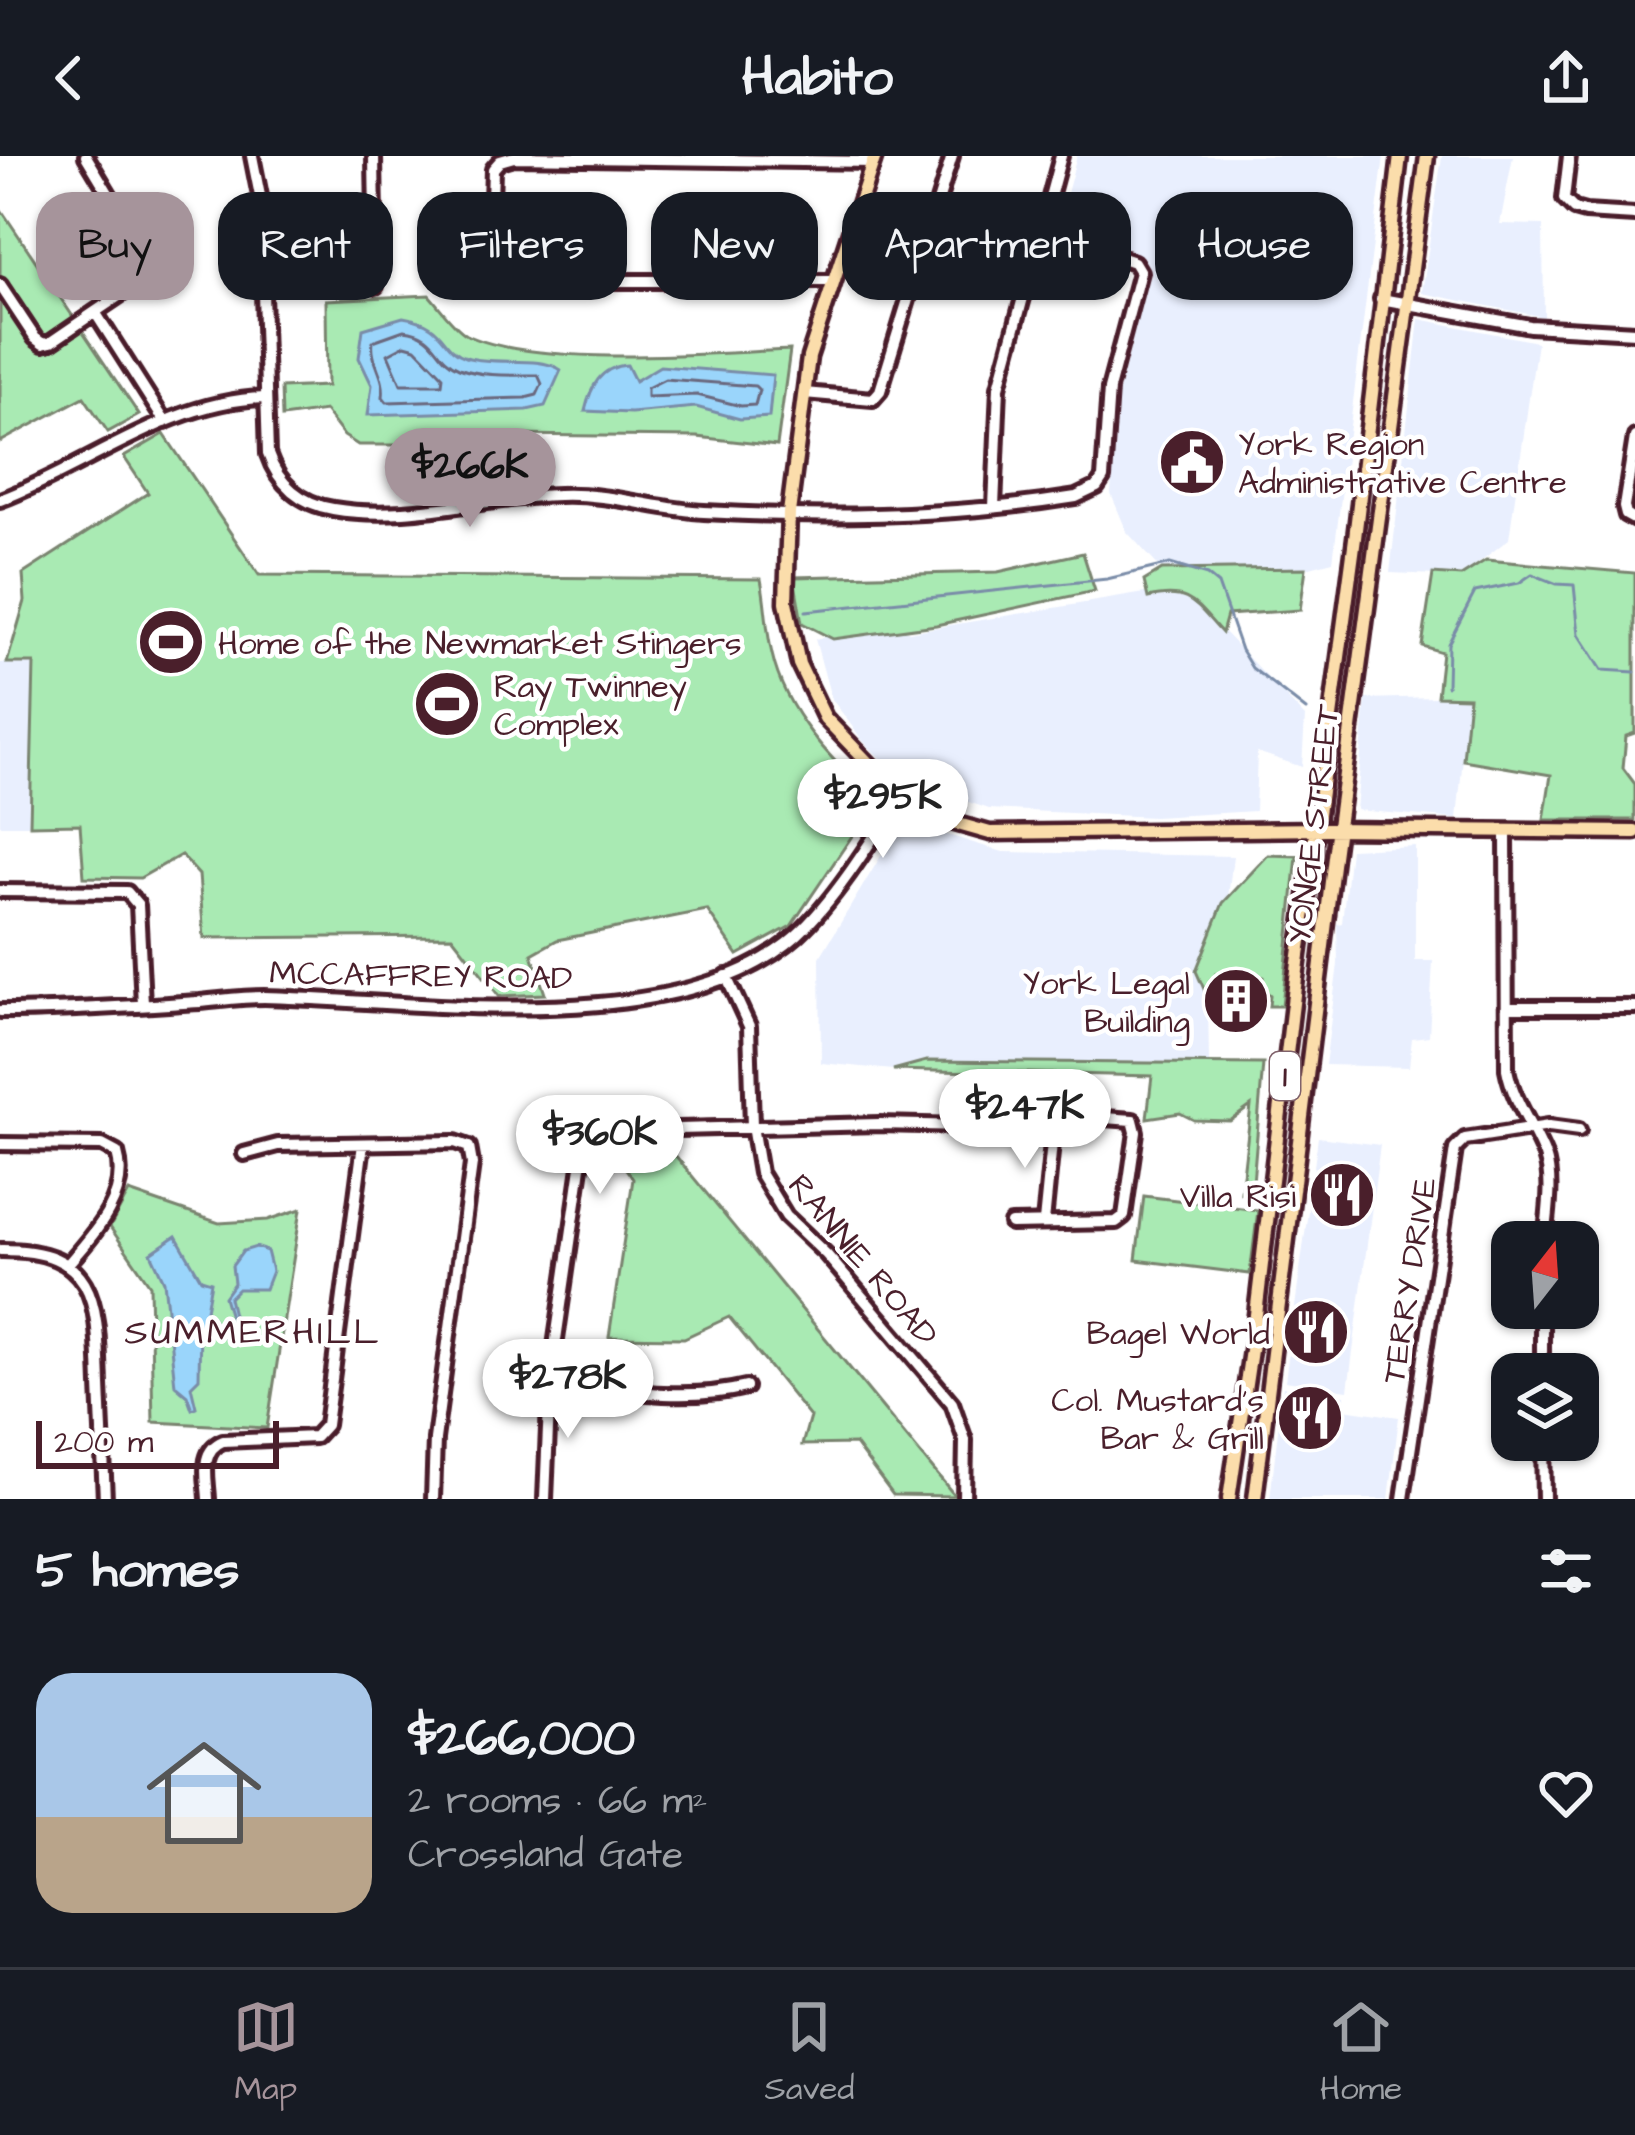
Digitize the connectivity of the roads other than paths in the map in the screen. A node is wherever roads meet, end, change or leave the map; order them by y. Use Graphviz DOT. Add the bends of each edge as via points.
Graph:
graph roads {
  1 [pos="86,156"];
  2 [pos="252,156"];
  3 [pos="374,156"];
  4 [pos="952,156"];
  5 [pos="1061,156"];
  6 [pos="1400,156"];
  7 [pos="1427,156"];
  8 [pos="1569,156"];
  9 [pos="874,159"];
  10 [pos="375,192"];
  11 [pos="1052,192"];
  12 [pos="1635,215"];
  13 [pos="1131,262"];
  14 [pos="831,281"];
  15 [pos="0,285"];
  16 [pos="1381,298"];
  17 [pos="1023,300"];
  18 [pos="1407,301"];
  19 [pos="95,312"];
  20 [pos="1635,332"];
  21 [pos="804,393"];
  22 [pos="264,398"];
  23 [pos="165,422"];
  24 [pos="1635,437"];
  25 [pos="0,500"];
  26 [pos="994,507"];
  27 [pos="789,513"];
  28 [pos="1635,520"];
  29 [pos="900,796"];
  30 [pos="928,810"];
  31 [pos="1316,830"];
  32 [pos="1339,830"];
  33 [pos="1635,832"];
  34 [pos="1506,833"];
  35 [pos="0,891"];
  36 [pos="726,976"];
  37 [pos="143,1004"];
  38 [pos="1508,1007"];
  39 [pos="1635,1007"];
  40 [pos="0,1011"];
  41 [pos="1054,1123"];
  42 [pos="752,1126"];
  43 [pos="1531,1129"];
  44 [pos="1579,1130"];
  45 [pos="0,1144"];
  46 [pos="363,1144"];
  47 [pos="244,1154"];
  48 [pos="1545,1221"];
  49 [pos="1045,1222"];
  50 [pos="1010,1224"];
  51 [pos="0,1250"];
  52 [pos="67,1264"];
  53 [pos="550,1381"];
  54 [pos="746,1387"];
  55 [pos="1543,1461"];
  56 [pos="105,1499"];
  57 [pos="208,1499"];
  58 [pos="433,1499"];
  59 [pos="545,1499"];
  60 [pos="964,1499"];
  61 [pos="1229,1499"];
  62 [pos="1255,1499"];
  63 [pos="1403,1499"];
  64 [pos="1544,1499"];
  1 -- 19 [label="street" via="116,206 138,271 132,287"];
  2 -- 22 [label="street" via="260,196"];
  3 -- 10 [label="street"];
  4 -- 21 [label="street" via="880,391 873,399"];
  5 -- 11 [label="street"];
  6 -- 16 [label="main road, YONGE STREET / 1"];
  7 -- 18 [label="main road, YONGE STREET / 1"];
  8 -- 12 [label="street" via="1564,199 1574,209"];
  9 -- 14 [label="main road"];
  9 -- 14 [label="street" via="514,158 493,170 490,266 500,278"];
  13 -- 26 [label="street" via="1139,285 1109,389 1103,478 1076,497"];
  14 -- 21 [label="main road"];
  15 -- 19 [label="street" via="43,344"];
  16 -- 18 [label="street"];
  16 -- 31 [label="main road, YONGE STREET / 1"];
  17 -- 26 [label="street" via="999,387"];
  18 -- 20 [label="street" via="1530,326"];
  18 -- 32 [label="main road, YONGE STREET / 1"];
  19 -- 23 [label="street"];
  21 -- 27 [label="main road"];
  22 -- 23 [label="street"];
  22 -- 27 [label="street" via="274,471 300,499 334,510 447,509 558,495"];
  23 -- 25 [label="street"];
  24 -- 28 [label="street" via="1624,507"];
  26 -- 27 [label="street"];
  27 -- 29 [label="main road" via="786,602 799,664 825,718"];
  29 -- 30 [label="street"];
  29 -- 36 [label="street, MCCAFFREY ROAD" via="796,936"];
  30 -- 31 [label="main road" via="990,833"];
  31 -- 32 [label="main road"];
  31 -- 61 [label="main road, YONGE STREET / 1"];
  32 -- 34 [label="main road"];
  32 -- 62 [label="main road, YONGE STREET / 1"];
  33 -- 34 [label="main road"];
  34 -- 38 [label="street"];
  35 -- 37 [label="street" via="127,892 138,905"];
  36 -- 37 [label="street, MCCAFFREY ROAD" via="557,1008 261,997"];
  36 -- 42 [label="street, RANNIE ROAD" via="749,1026"];
  37 -- 40 [label="street, MCCAFFREY ROAD"];
  38 -- 39 [label="street"];
  38 -- 43 [label="street" via="1507,1069"];
  41 -- 42 [label="street"];
  41 -- 49 [label="street"];
  41 -- 49 [label="street" via="1118,1117 1132,1120 1136,1132 1124,1216"];
  42 -- 53 [label="street" via="613,1129 590,1138"];
  42 -- 60 [label="street, RANNIE ROAD" via="773,1200 959,1415"];
  43 -- 44 [label="street"];
  43 -- 48 [label="street" via="1546,1159"];
  43 -- 63 [label="street, TERRY DRIVE" via="1465,1139 1455,1149"];
  45 -- 52 [label="street" via="102,1145 117,1153 116,1196"];
  46 -- 47 [label="street" via="278,1145"];
  46 -- 57 [label="street" via="326,1425 315,1437 213,1446"];
  46 -- 58 [label="street" via="455,1142 472,1154"];
  49 -- 50 [label="street"];
  51 -- 52 [label="street" via="40,1252"];
  52 -- 56 [label="street" via="96,1308"];
  53 -- 54 [label="street" via="656,1394"];
  53 -- 59 [label="street"];
  55 -- 64 [label="street"];
}
